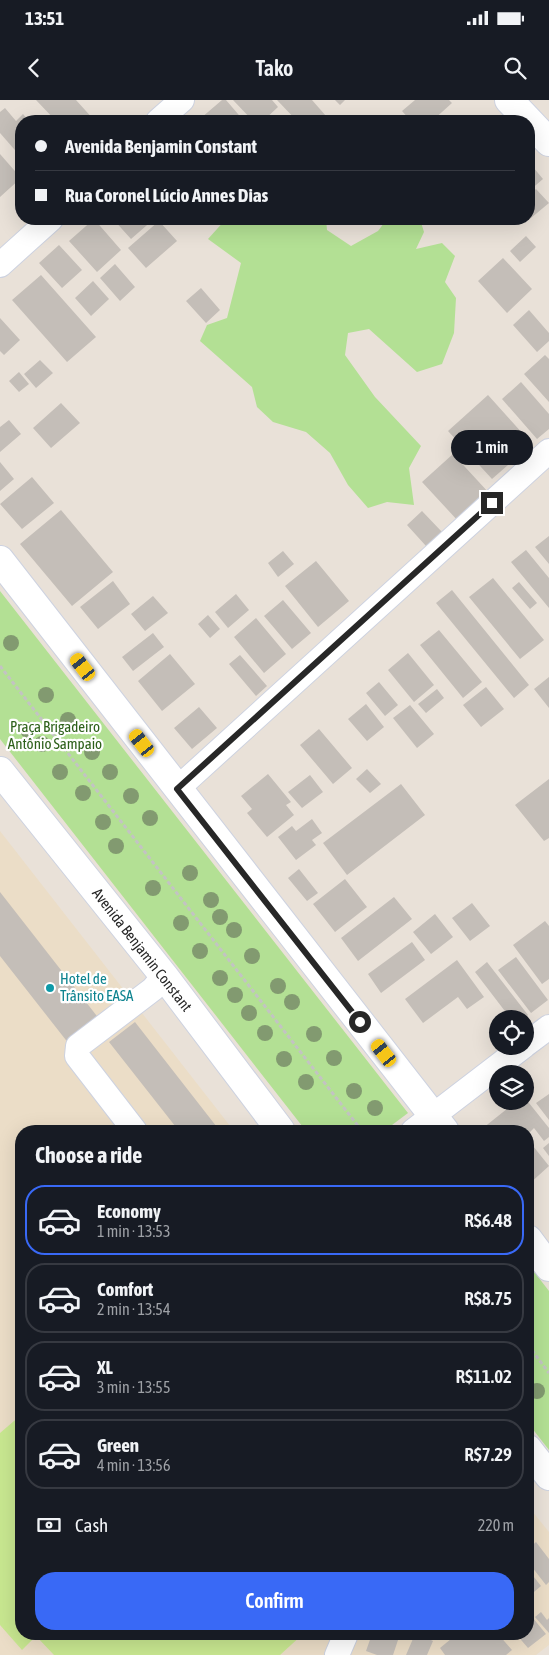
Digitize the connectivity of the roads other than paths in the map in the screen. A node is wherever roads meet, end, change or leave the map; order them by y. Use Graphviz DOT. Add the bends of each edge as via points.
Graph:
graph roads {
  1 [pos="182,100"];
  2 [pos="509,100"];
  3 [pos="165,115"];
  4 [pos="523,115"];
  5 [pos="535,127"];
  6 [pos="549,142"];
  7 [pos="44,225"];
  8 [pos="0,265"];
  9 [pos="549,451"];
  10 [pos="0,560"];
  11 [pos="0,771"];
  12 [pos="177,789"];
  13 [pos="164,976"];
  14 [pos="549,1027"];
  15 [pos="534,1038"];
  16 [pos="513,1055"];
  17 [pos="130,1125"];
  18 [pos="276,1125"];
  19 [pos="429,1125"];
  20 [pos="431,1125"];
  21 [pos="534,1247"];
  22 [pos="549,1267"];
  23 [pos="534,1457"];
  24 [pos="549,1476"];
  25 [pos="343,1640"];
  26 [pos="337,1655"];
  1 -- 3 [label="street"];
  2 -- 4 [label="main road"];
  5 -- 6 [label="main road"];
  7 -- 8 [label="street"];
  9 -- 12 [label="street"];
  10 -- 12 [label="main road"];
  11 -- 13 [label="main road, Avenida Benjamin Constant"];
  12 -- 19 [label="main road"];
  13 -- 17 [label="street" via="153,989 78,1046 77,1056"];
  13 -- 18 [label="main road, Avenida Benjamin Constant"];
  14 -- 15 [label="street"];
  16 -- 20 [label="street"];
  21 -- 22 [label="main road"];
  23 -- 24 [label="main road"];
  25 -- 26 [label="street"];
}
